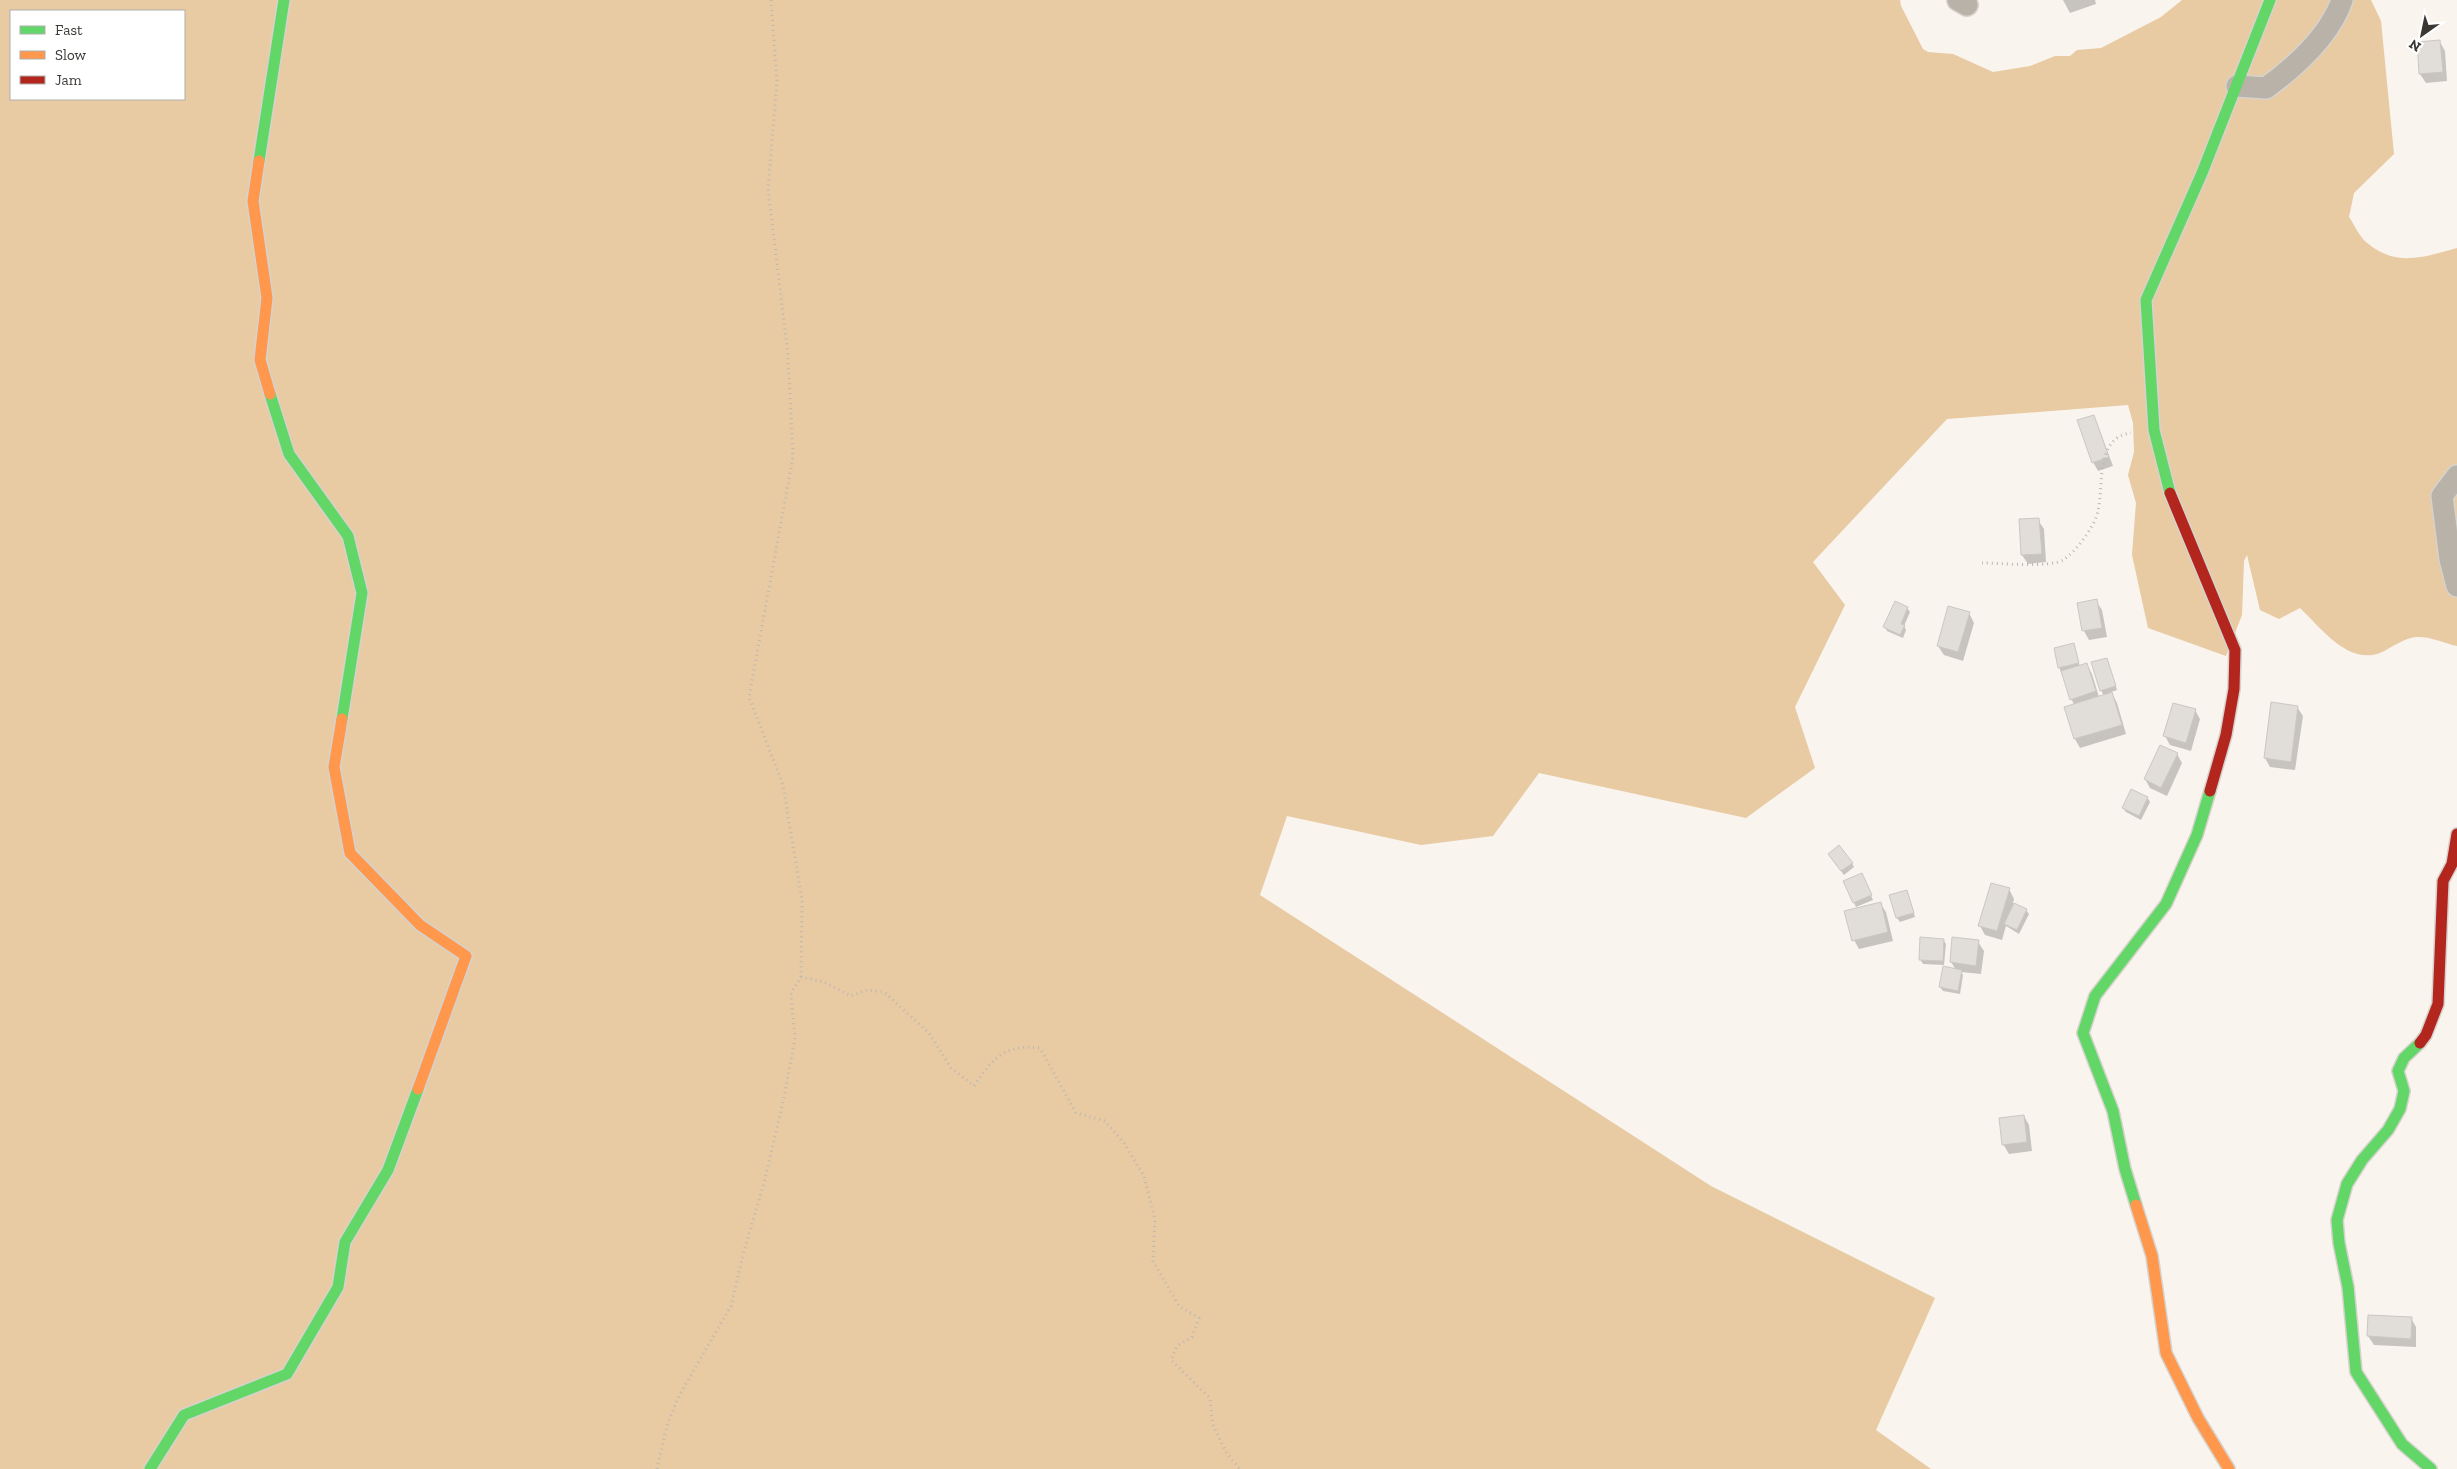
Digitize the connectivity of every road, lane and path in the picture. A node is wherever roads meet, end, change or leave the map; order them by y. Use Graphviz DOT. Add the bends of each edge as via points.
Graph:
graph roads {
  1 [pos="284,0"];
  2 [pos="771,0"];
  3 [pos="2270,0"];
  4 [pos="2342,0"];
  5 [pos="2238,86"];
  6 [pos="2154,430"];
  7 [pos="2457,476"];
  8 [pos="1982,562"];
  9 [pos="2457,586"];
  10 [pos="2457,834"];
  11 [pos="801,977"];
  12 [pos="150,1469"];
  13 [pos="657,1469"];
  14 [pos="1240,1469"];
  15 [pos="2229,1469"];
  16 [pos="2432,1469"];
  1 -- 12 [label="street" via="253,201 267,298 260,360 289,454 348,536 362,593 334,767 350,852 420,925 466,956 388,1170 345,1242 338,1287 287,1374 184,1415"];
  2 -- 11 [label="path" via="777,82 768,189 788,355 793,457 749,697 783,785 802,900"];
  3 -- 5 [label="street"];
  4 -- 5 [label="street" via="2338,13 2297,66 2266,88"];
  5 -- 6 [label="street" via="2146,300"];
  6 -- 8 [label="path" via="2121,434 2108,447 2103,460 2098,513 2088,534 2062,561 2031,564"];
  6 -- 15 [label="street" via="2167,486 2235,650 2234,690 2226,735 2197,835 2166,904 2095,996 2083,1034 2113,1111 2125,1169 2152,1256 2166,1353 2198,1418"];
  7 -- 9 [label="street" via="2442,496"];
  10 -- 16 [label="street" via="2452,864 2443,881 2438,1004 2426,1035 2404,1058 2398,1071 2404,1091 2400,1109 2347,1184 2338,1220 2356,1372 2402,1444"];
  11 -- 13 [label="path" via="791,993 795,1038 784,1098 731,1306 679,1396 668,1422"];
  11 -- 14 [label="path" via="824,982 851,996 867,990 884,992 929,1033 951,1068 974,1086 996,1056 1022,1046 1040,1048 1076,1113 1106,1122 1144,1176 1155,1219 1152,1261 1179,1306 1199,1318 1192,1337 1177,1346 1171,1360 1210,1398 1213,1425 1227,1454"];
}
